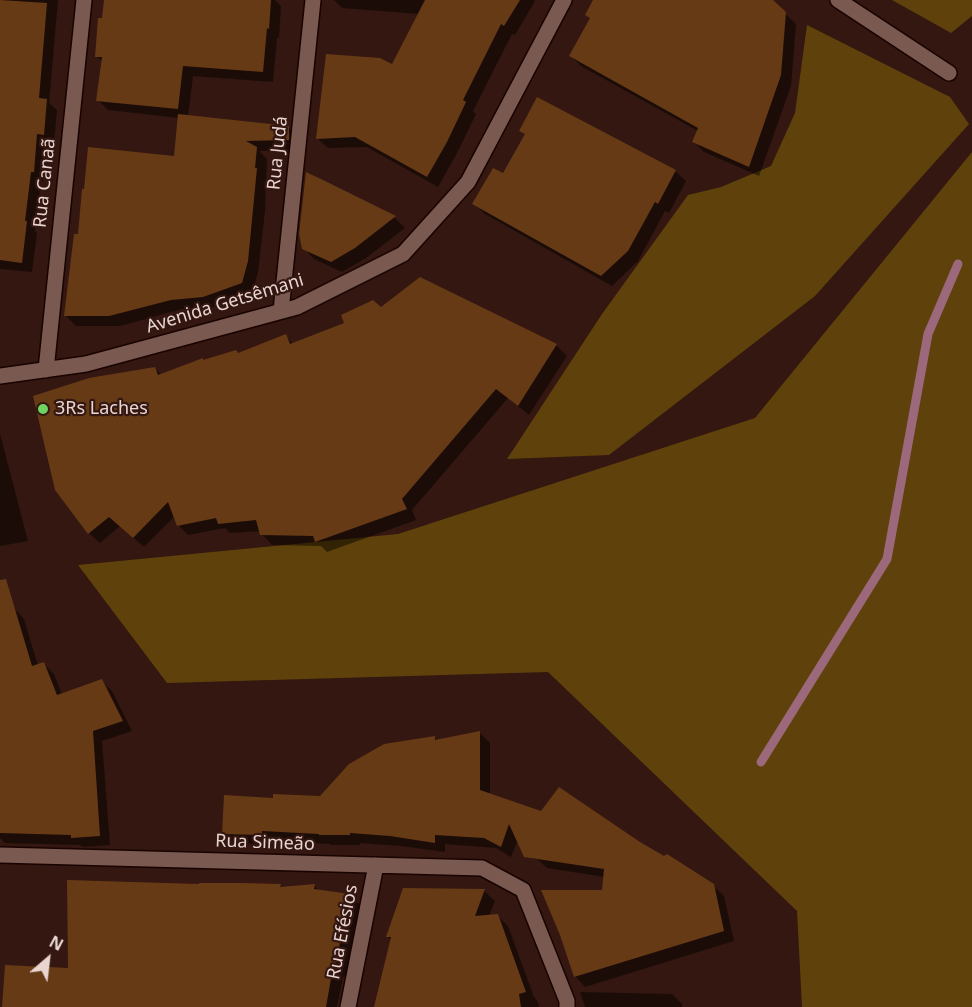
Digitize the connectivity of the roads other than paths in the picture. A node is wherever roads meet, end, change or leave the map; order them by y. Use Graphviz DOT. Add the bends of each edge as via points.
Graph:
graph roads {
  1 [pos="84,0"];
  2 [pos="313,0"];
  3 [pos="564,0"];
  4 [pos="838,0"];
  5 [pos="949,73"];
  6 [pos="281,310"];
  7 [pos="46,370"];
  8 [pos="0,376"];
  9 [pos="0,855"];
  10 [pos="376,865"];
  11 [pos="348,1007"];
  12 [pos="567,1007"];
  1 -- 7 [label="street, Rua Canaã"];
  2 -- 6 [label="street, Rua Judá"];
  3 -- 6 [label="street, Avenida Getsêmani" via="468,182 403,254 297,307"];
  4 -- 5 [label="street"];
  6 -- 7 [label="street, Avenida Getsêmani" via="86,364"];
  7 -- 8 [label="street, Avenida Getsêmani"];
  9 -- 10 [label="street, Rua Simeão"];
  10 -- 11 [label="street, Rua Efésios"];
  10 -- 12 [label="street, Rua Simeão" via="482,868 523,890"];
}
